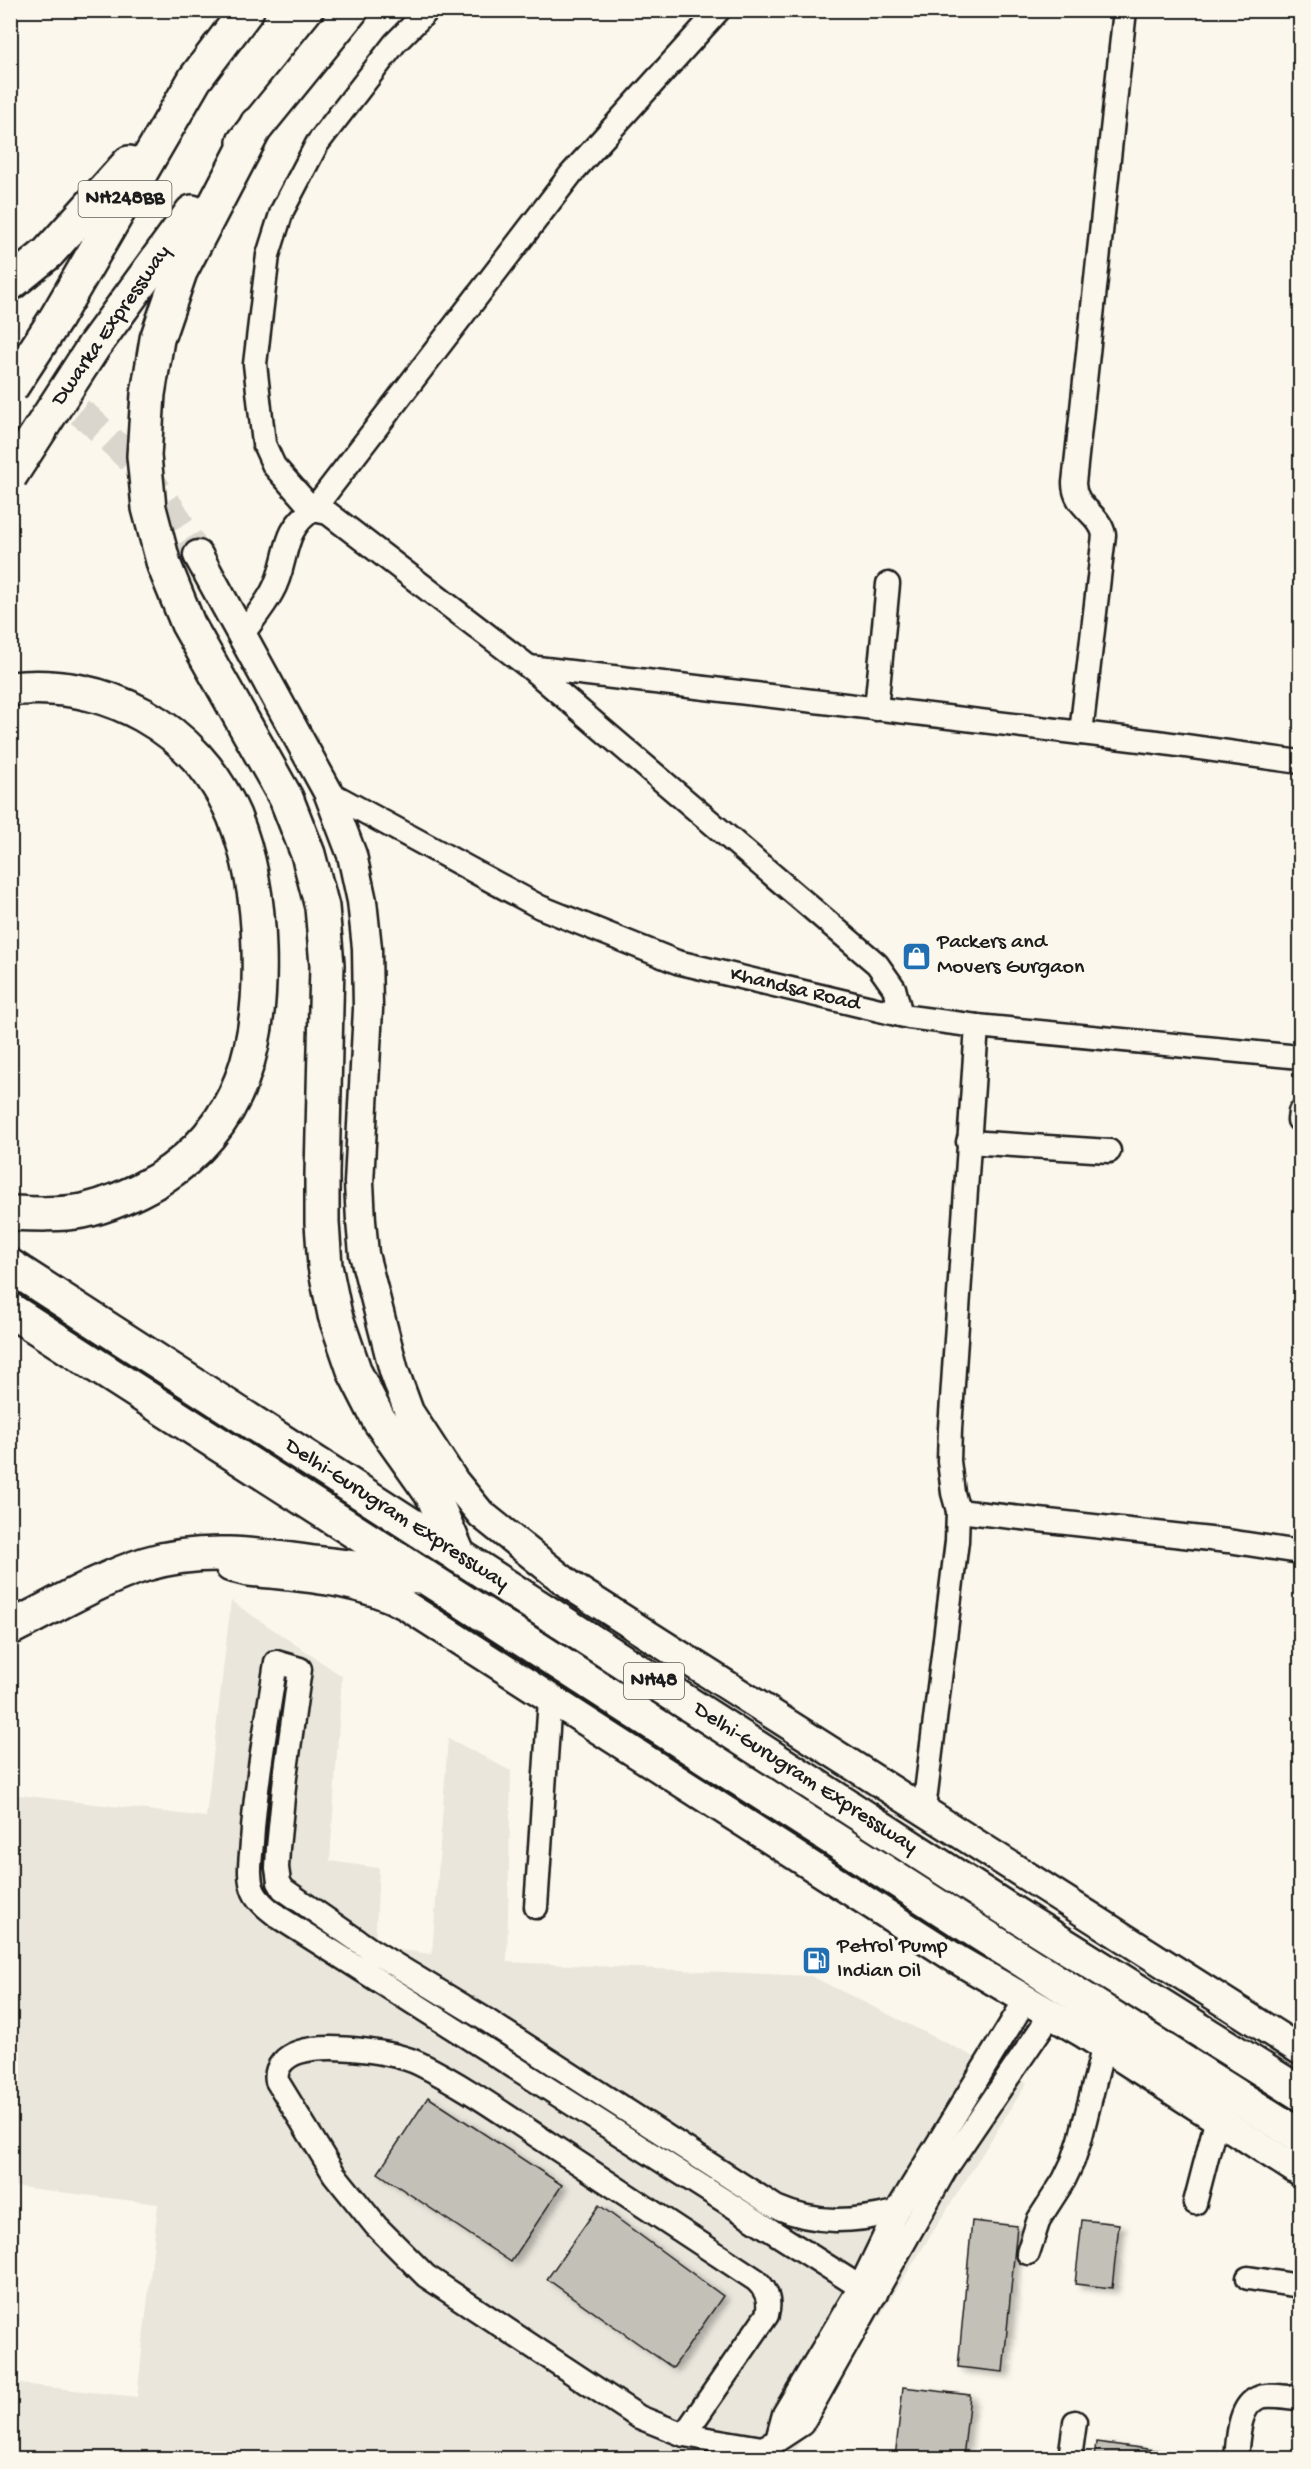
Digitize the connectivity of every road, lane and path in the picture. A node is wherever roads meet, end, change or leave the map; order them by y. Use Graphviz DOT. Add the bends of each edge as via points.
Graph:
graph roads {
  1 [pos="247,10"];
  2 [pos="351,10"];
  3 [pos="428,10"];
  4 [pos="718,10"];
  5 [pos="1125,10"];
  6 [pos="195,79"];
  7 [pos="257,124"];
  8 [pos="10,284"];
  9 [pos="10,389"];
  10 [pos="10,476"];
  11 [pos="313,510"];
  12 [pos="198,555"];
  13 [pos="888,584"];
  14 [pos="242,635"];
  15 [pos="529,667"];
  16 [pos="10,689"];
  17 [pos="876,709"];
  18 [pos="1081,733"];
  19 [pos="1300,762"];
  20 [pos="328,792"];
  21 [pos="901,1015"];
  22 [pos="977,1026"];
  23 [pos="1300,1056"];
  24 [pos="968,1142"];
  25 [pos="1109,1151"];
  26 [pos="10,1213"];
  27 [pos="10,1266"];
  28 [pos="10,1310"];
  29 [pos="958,1511"];
  30 [pos="1300,1552"];
  31 [pos="212,1554"];
  32 [pos="459,1556"];
  33 [pos="428,1578"];
  34 [pos="10,1628"];
  35 [pos="550,1699"];
  36 [pos="924,1809"];
  37 [pos="279,1882"];
  38 [pos="254,1892"];
  39 [pos="536,1907"];
  40 [pos="1026,1999"];
  41 [pos="1051,2014"];
  42 [pos="1104,2045"];
  43 [pos="1300,2050"];
  44 [pos="1300,2093"];
  45 [pos="1217,2118"];
  46 [pos="1300,2136"];
  47 [pos="1300,2172"];
  48 [pos="1195,2203"];
  49 [pos="896,2212"];
  50 [pos="1028,2253"];
  51 [pos="1248,2278"];
  52 [pos="1300,2286"];
  53 [pos="868,2290"];
  54 [pos="1300,2398"];
  55 [pos="1075,2422"];
  56 [pos="684,2435"];
  57 [pos="1070,2458"];
  58 [pos="1236,2458"];
  1 -- 6 [label="highway, NH248BB"];
  2 -- 7 [label="highway, Dwarka Expressway / NH248BB"];
  3 -- 11 [label="street" via="395,43 317,144 282,211 268,255 255,364 264,444 274,466"];
  4 -- 11 [label="street" via="571,174"];
  5 -- 18 [label="street" via="1074,483 1077,500 1101,523 1104,535"];
  6 -- 8 [label="highway" via="121,174 48,253"];
  6 -- 9 [label="highway, NH248BB, bridge" via="55,320"];
  7 -- 10 [label="highway, Dwarka Expressway / NH248BB, bridge" via="94,346"];
  7 -- 32 [label="highway" via="180,272 157,339 144,456 149,508 164,565 188,624 286,798 308,854 322,907 327,964 322,1213 325,1266 335,1315 355,1373 379,1420 433,1496"];
  11 -- 14 [label="street" via="293,527 274,591"];
  11 -- 15 [label="street" via="328,513"];
  12 -- 14 [label="main road"];
  13 -- 17 [label="street"];
  14 -- 20 [label="main road"];
  15 -- 17 [label="street"];
  15 -- 21 [label="street" via="877,964 894,988"];
  16 -- 26 [label="highway" via="68,689 112,700 160,725 201,763 234,816 244,844 258,921 260,965 258,1012 246,1072 222,1120 192,1154 174,1170 108,1204 50,1214"];
  17 -- 18 [label="street"];
  18 -- 19 [label="street"];
  20 -- 21 [label="street, Khandsa Road" via="540,908 677,962"];
  20 -- 36 [label="main road" via="352,855 367,948 368,1010 359,1183 364,1254 394,1371 409,1412 454,1481 481,1514 572,1586"];
  21 -- 22 [label="street, Khandsa Road"];
  22 -- 23 [label="street, Khandsa Road"];
  22 -- 24 [label="street"];
  24 -- 25 [label="street"];
  24 -- 29 [label="street" via="949,1461"];
  27 -- 32 [label="highway, Delhi-Gurugram Expressway / NH48"];
  28 -- 33 [label="highway, Delhi-Gurugram Expressway / NH48"];
  29 -- 30 [label="street"];
  29 -- 36 [label="street" via="943,1673"];
  31 -- 33 [label="highway" via="264,1556"];
  31 -- 34 [label="highway" via="147,1564 97,1584"];
  31 -- 35 [label="main road" via="231,1567 246,1571 348,1585 393,1598"];
  32 -- 44 [label="highway, Delhi-Gurugram Expressway / NH48"];
  33 -- 46 [label="highway, Delhi-Gurugram Expressway / NH48"];
  35 -- 39 [label="street"];
  35 -- 40 [label="main road" via="958,1960"];
  36 -- 43 [label="main road"];
  37 -- 38 [label="street"];
  37 -- 38 [label="street" via="285,1777 300,1670 276,1662 258,1779 250,1876"];
  37 -- 49 [label="street" via="371,1950 776,2207 823,2220 866,2219"];
  38 -- 53 [label="street" via="280,1918"];
  40 -- 41 [label="main road"];
  40 -- 49 [label="street"];
  41 -- 42 [label="main road"];
  41 -- 53 [label="street"];
  42 -- 45 [label="main road"];
  42 -- 50 [label="street" via="1073,2161 1040,2219"];
  45 -- 47 [label="main road"];
  45 -- 48 [label="street"];
  49 -- 53 [label="street"];
  51 -- 52 [label="street"];
  53 -- 56 [label="street" via="802,2424 757,2448"];
  54 -- 58 [label="street" via="1259,2397 1251,2402 1242,2417"];
  55 -- 57 [label="street"];
  56 -- 56 [label="street" via="639,2417 426,2276 376,2226 334,2174 277,2081 279,2066 299,2052 338,2049 396,2056 418,2063 485,2102 756,2280 768,2297 767,2314"];
}
